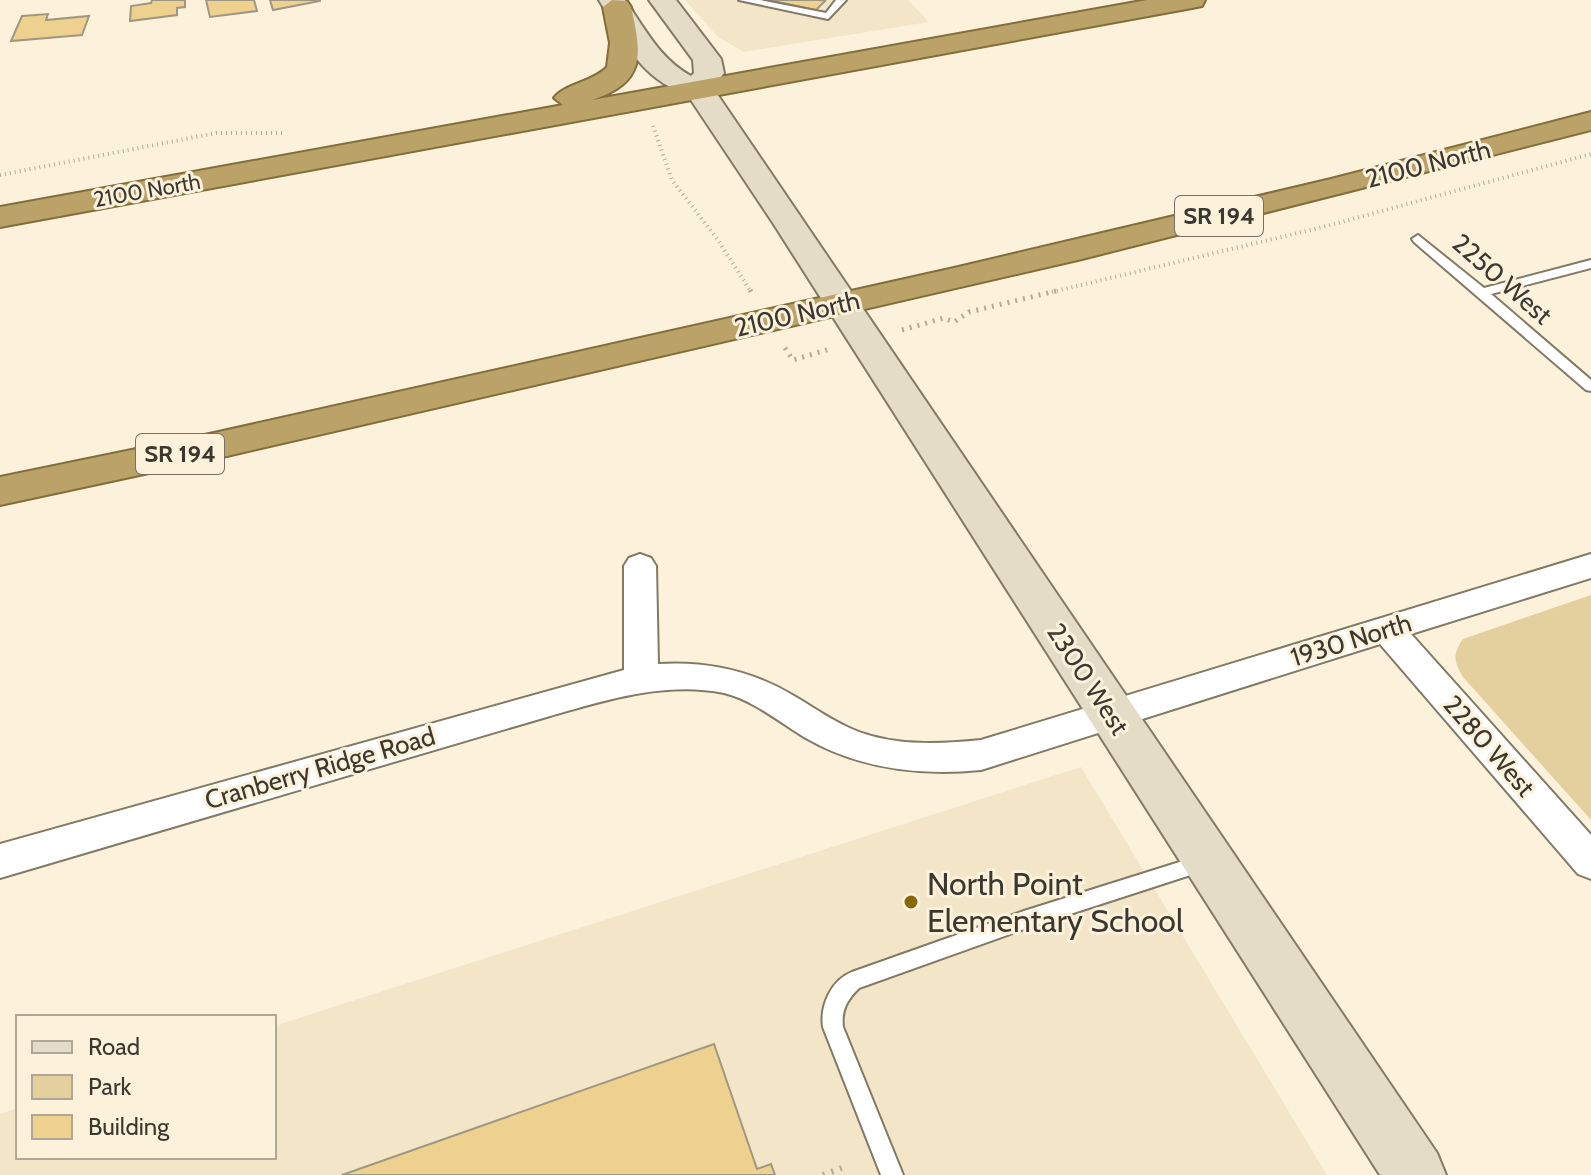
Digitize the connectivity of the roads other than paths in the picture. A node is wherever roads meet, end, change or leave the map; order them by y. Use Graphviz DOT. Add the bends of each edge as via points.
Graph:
graph roads {
  1 [pos="662,0"];
  2 [pos="744,0"];
  3 [pos="841,0"];
  4 [pos="1192,0"];
  5 [pos="768,2"];
  6 [pos="614,4"];
  7 [pos="698,88"];
  8 [pos="1591,121"];
  9 [pos="298,147"];
  10 [pos="0,217"];
  11 [pos="1418,239"];
  12 [pos="1591,264"];
  13 [pos="1481,293"];
  14 [pos="845,303"];
  15 [pos="1591,387"];
  16 [pos="0,491"];
  17 [pos="640,566"];
  18 [pos="1591,566"];
  19 [pos="1386,629"];
  20 [pos="641,679"];
  21 [pos="1110,713"];
  22 [pos="0,861"];
  23 [pos="1207,861"];
  24 [pos="1591,862"];
  25 [pos="892,1175"];
  26 [pos="1415,1175"];
  1 -- 7 [label="main road" via="710,66"];
  2 -- 5 [label="lane"];
  3 -- 5 [label="lane" via="828,16"];
  4 -- 7 [label="highway, 2100 North"];
  6 -- 7 [label="main road" via="663,75"];
  6 -- 9 [label="highway" via="626,59 602,85 554,102 419,131"];
  7 -- 9 [label="highway, 2100 North"];
  7 -- 14 [label="main road, 2300 West"];
  8 -- 14 [label="highway, 2100 North / SR 194" via="1420,168"];
  9 -- 10 [label="highway, 2100 North"];
  11 -- 13 [label="lane, 2250 West"];
  12 -- 13 [label="lane"];
  13 -- 15 [label="lane, 2250 West"];
  14 -- 16 [label="highway, 2100 North / SR 194"];
  14 -- 21 [label="main road, 2300 West"];
  17 -- 20 [label="street"];
  18 -- 19 [label="street, 1930 North"];
  19 -- 21 [label="street, 1930 North"];
  19 -- 24 [label="street, 2280 West"];
  20 -- 21 [label="street, Cranberry Ridge Road" via="723,680 775,700 843,741 925,759 981,755"];
  20 -- 22 [label="street, Cranberry Ridge Road"];
  21 -- 23 [label="main road, 2300 West"];
  23 -- 25 [label="lane" via="852,981 831,1015 833,1027"];
  23 -- 26 [label="main road, 2300 West"];
}
